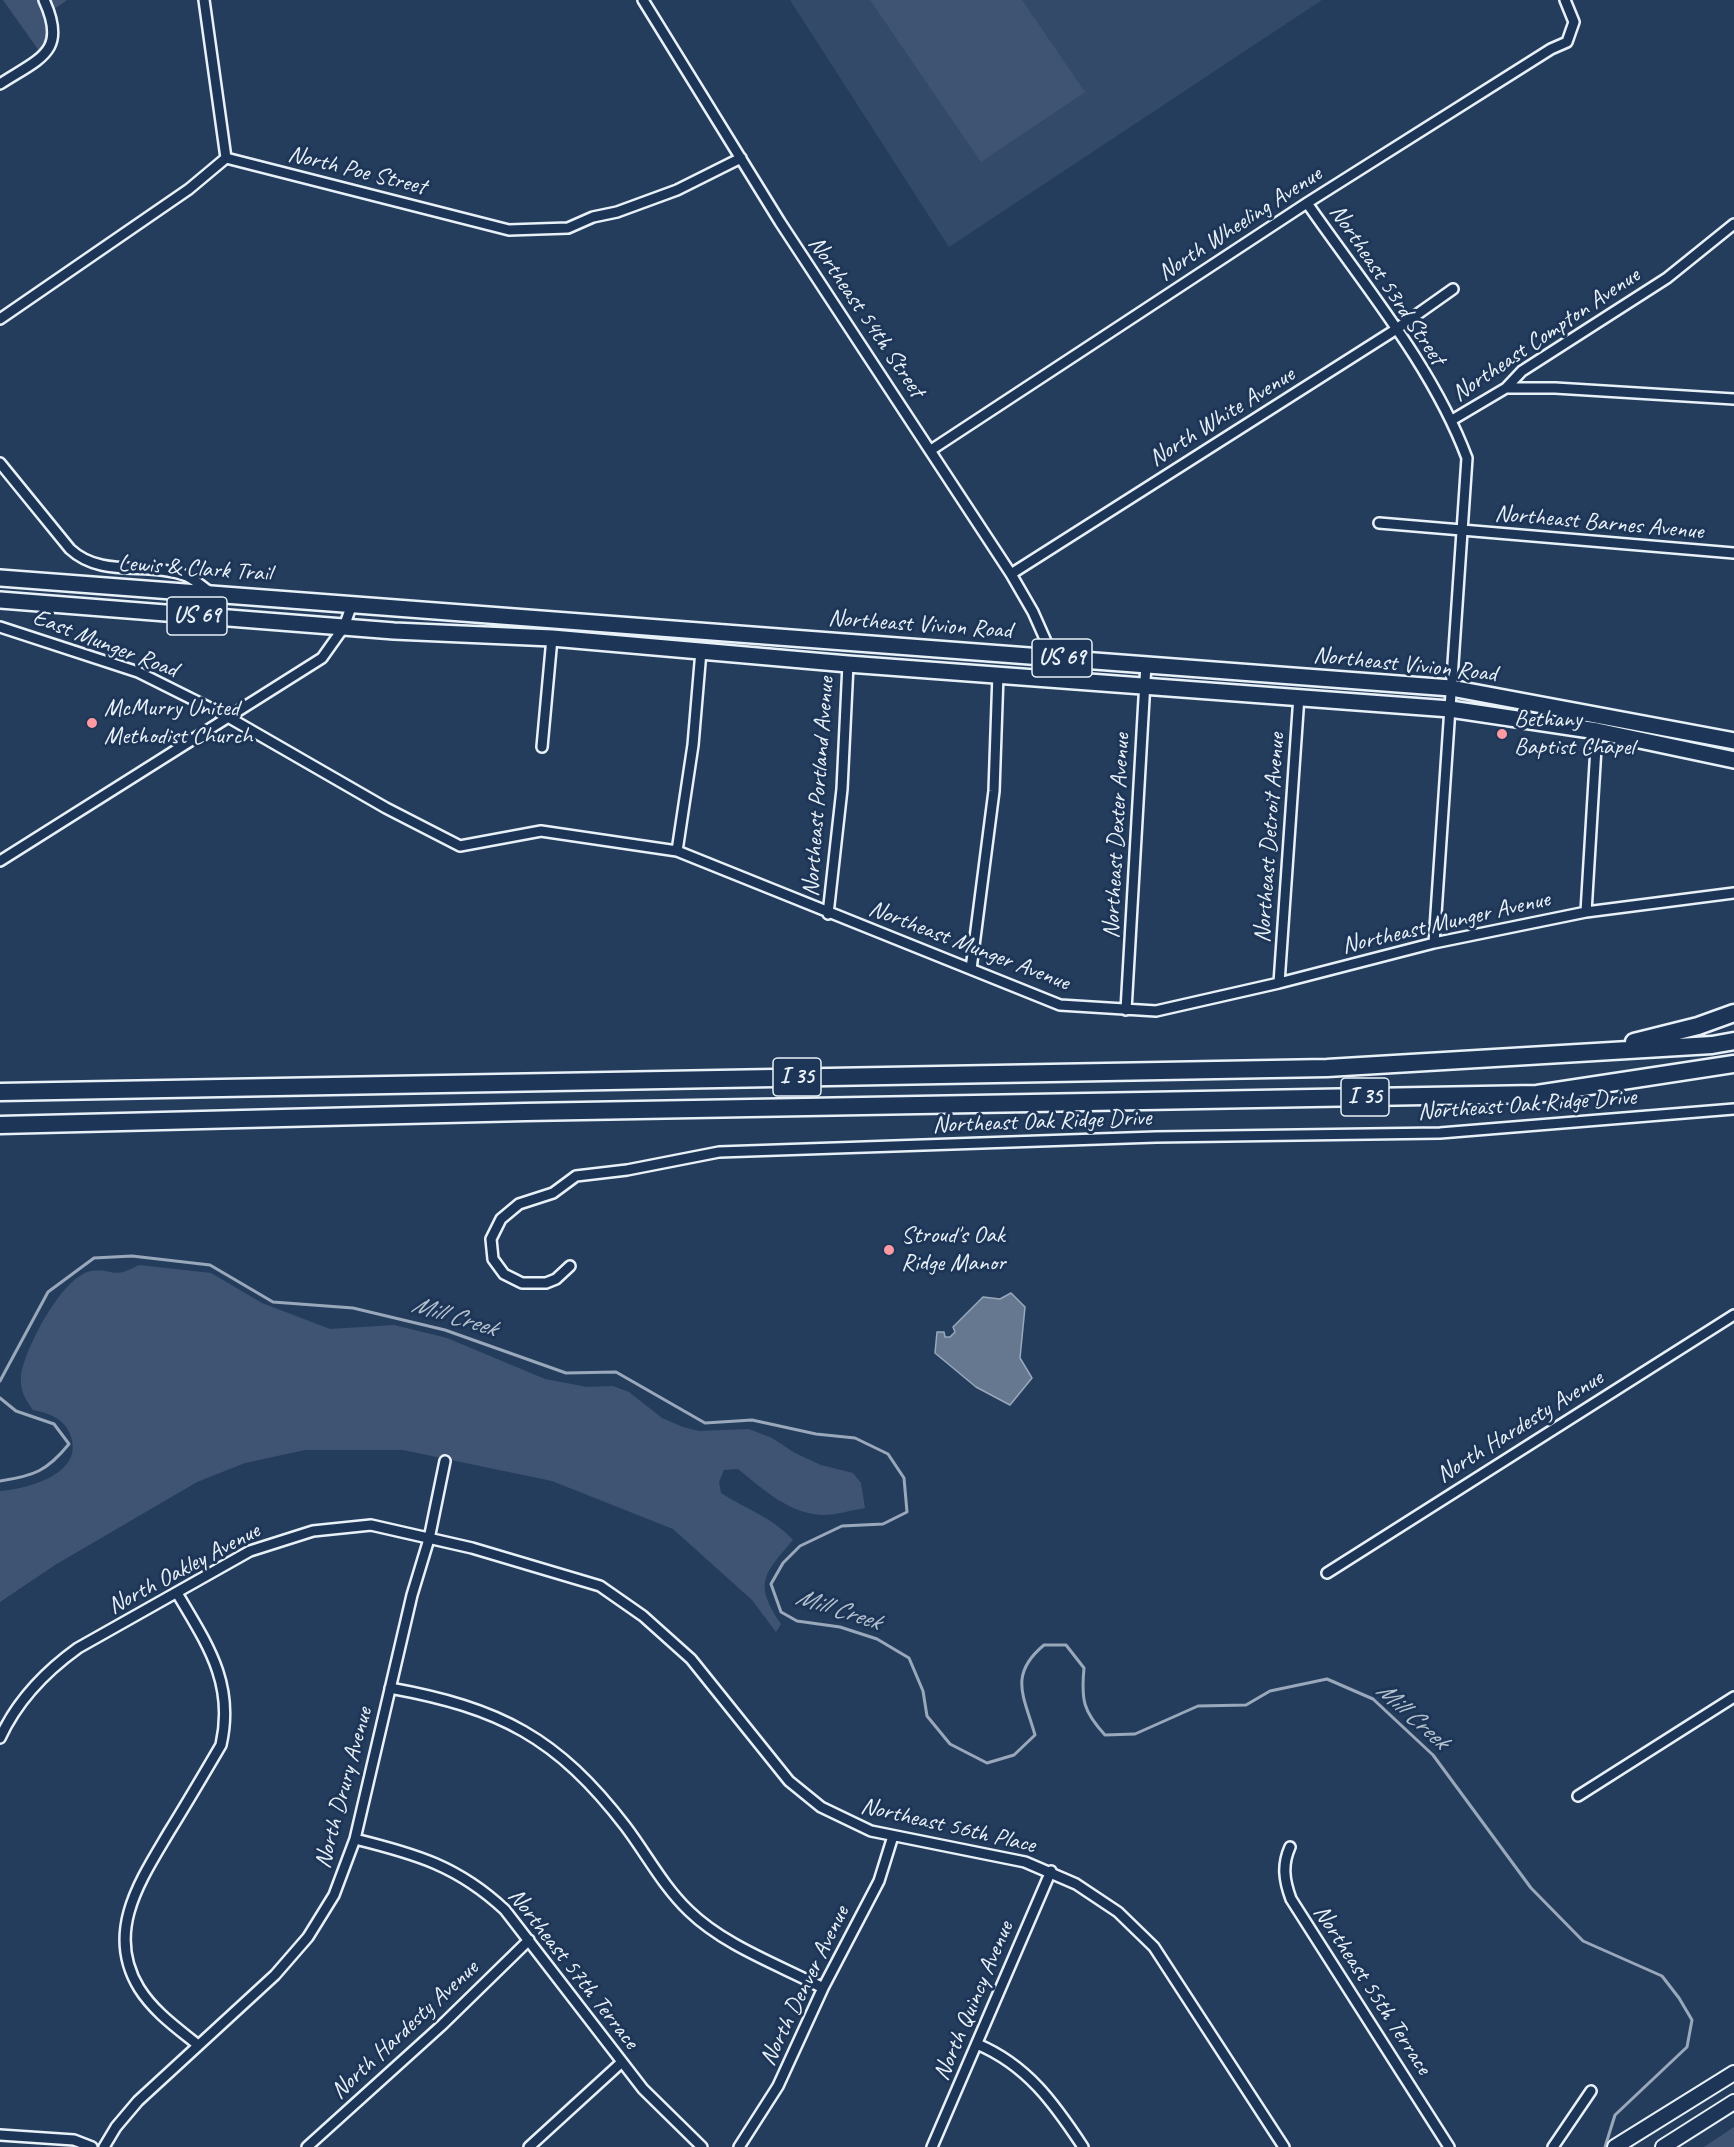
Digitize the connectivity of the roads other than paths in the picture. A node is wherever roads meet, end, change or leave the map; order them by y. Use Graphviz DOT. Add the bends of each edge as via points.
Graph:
graph roads {
  1 [pos="44,0"];
  2 [pos="204,0"];
  3 [pos="643,0"];
  4 [pos="1565,0"];
  5 [pos="2,80"];
  6 [pos="226,158"];
  7 [pos="741,158"];
  8 [pos="1307,203"];
  9 [pos="1734,224"];
  10 [pos="1453,289"];
  11 [pos="0,319"];
  12 [pos="1395,330"];
  13 [pos="1506,388"];
  14 [pos="1734,399"];
  15 [pos="1452,420"];
  16 [pos="931,450"];
  17 [pos="0,463"];
  18 [pos="1379,523"];
  19 [pos="1462,531"];
  20 [pos="1734,553"];
  21 [pos="1011,574"];
  22 [pos="0,578"];
  23 [pos="212,593"];
  24 [pos="0,600"];
  25 [pos="352,604"];
  26 [pos="387,607"];
  27 [pos="0,627"];
  28 [pos="344,627"];
  29 [pos="394,632"];
  30 [pos="552,638"];
  31 [pos="701,651"];
  32 [pos="1053,657"];
  33 [pos="848,664"];
  34 [pos="1146,664"];
  35 [pos="998,674"];
  36 [pos="1146,686"];
  37 [pos="1451,688"];
  38 [pos="1299,696"];
  39 [pos="1450,709"];
  40 [pos="228,717"];
  41 [pos="1597,731"];
  42 [pos="1734,741"];
  43 [pos="542,747"];
  44 [pos="1734,760"];
  45 [pos="677,851"];
  46 [pos="0,861"];
  47 [pos="1734,893"];
  48 [pos="1586,912"];
  49 [pos="828,914"];
  50 [pos="1434,943"];
  51 [pos="971,969"];
  52 [pos="1279,983"];
  53 [pos="1126,1010"];
  54 [pos="1734,1013"];
  55 [pos="1734,1041"];
  56 [pos="1593,1052"];
  57 [pos="1734,1064"];
  58 [pos="0,1092"];
  59 [pos="1734,1109"];
  60 [pos="0,1125"];
  61 [pos="570,1266"];
  62 [pos="1734,1315"];
  63 [pos="445,1461"];
  64 [pos="429,1539"];
  65 [pos="1327,1573"];
  66 [pos="177,1593"];
  67 [pos="390,1688"];
  68 [pos="1734,1697"];
  69 [pos="0,1738"];
  70 [pos="1578,1796"];
  71 [pos="892,1836"];
  72 [pos="355,1839"];
  73 [pos="1290,1847"];
  74 [pos="1051,1871"];
  75 [pos="529,1940"];
  76 [pos="823,1988"];
  77 [pos="977,2044"];
  78 [pos="198,2045"];
  79 [pos="622,2062"];
  80 [pos="1734,2073"];
  81 [pos="1591,2091"];
  82 [pos="1734,2102"];
  83 [pos="0,2135"];
  84 [pos="92,2147"];
  85 [pos="104,2147"];
  86 [pos="307,2147"];
  87 [pos="529,2147"];
  88 [pos="702,2147"];
  89 [pos="739,2147"];
  90 [pos="932,2147"];
  91 [pos="1083,2147"];
  92 [pos="1284,2147"];
  93 [pos="1449,2147"];
  94 [pos="1553,2147"];
  95 [pos="1615,2147"];
  96 [pos="1663,2147"];
  1 -- 5 [label="street" via="55,26 54,39 47,52"];
  2 -- 6 [label="street"];
  3 -- 7 [label="street, Northeast 54th Street"];
  4 -- 8 [label="street, North Wheeling Avenue" via="1573,15 1567,42"];
  6 -- 7 [label="street, North Poe Street" via="509,230 532,231 568,228 617,212 677,190"];
  6 -- 11 [label="street" via="189,189"];
  7 -- 16 [label="street, Northeast 54th Street"];
  8 -- 12 [label="street, Northeast 53rd Street"];
  8 -- 16 [label="street, North Wheeling Avenue"];
  9 -- 13 [label="street, Northeast Compton Avenue" via="1667,278 1522,371"];
  10 -- 12 [label="street, North White Avenue"];
  12 -- 15 [label="street, Northeast 53rd Street"];
  12 -- 21 [label="street, North White Avenue"];
  13 -- 14 [label="street"];
  13 -- 15 [label="street, Northeast Compton Avenue"];
  15 -- 19 [label="street, Northeast Compton Avenue" via="1467,458"];
  16 -- 21 [label="street, Northeast 54th Street"];
  17 -- 23 [label="street" via="76,554 96,564 187,576"];
  18 -- 19 [label="street, Northeast Barnes Avenue"];
  19 -- 20 [label="street, Northeast Barnes Avenue"];
  19 -- 37 [label="street, Northeast Compton Avenue"];
  21 -- 32 [label="street, Northeast 54th Street"];
  22 -- 23 [label="main road, Lewis & Clark Trail / US 69"];
  23 -- 25 [label="main road, Lewis & Clark Trail / US 69"];
  24 -- 28 [label="main road, Lewis & Clark Trail / US 69"];
  25 -- 26 [label="main road, Lewis & Clark Trail / US 69"];
  25 -- 28 [label="street"];
  26 -- 32 [label="main road, Northeast Vivion Road / US 69"];
  27 -- 40 [label="street, East Munger Road" via="138,672"];
  28 -- 29 [label="main road, Lewis & Clark Trail / US 69"];
  28 -- 40 [label="street" via="322,658"];
  29 -- 30 [label="main road, Northeast Vivion Road / US 69"];
  30 -- 31 [label="main road, Northeast Vivion Road / US 69"];
  30 -- 43 [label="street"];
  31 -- 33 [label="main road, Northeast Vivion Road / US 69"];
  31 -- 45 [label="street" via="693,744"];
  32 -- 34 [label="main road, Northeast Vivion Road / US 69"];
  33 -- 35 [label="main road, Northeast Vivion Road / US 69"];
  33 -- 49 [label="street, Northeast Portland Avenue" via="842,789"];
  34 -- 36 [label="street, Northeast Dexter Avenue"];
  34 -- 37 [label="main road, Northeast Vivion Road / US 69"];
  35 -- 36 [label="main road, Northeast Vivion Road / US 69"];
  35 -- 51 [label="street" via="994,791"];
  36 -- 38 [label="main road, Northeast Vivion Road / US 69"];
  36 -- 53 [label="street, Northeast Dexter Avenue"];
  37 -- 39 [label="street, Northeast Compton Avenue"];
  37 -- 42 [label="main road, Northeast Vivion Road / US 69"];
  38 -- 39 [label="main road, Northeast Vivion Road / US 69"];
  38 -- 52 [label="street, Northeast Detroit Avenue"];
  39 -- 41 [label="main road, Northeast Vivion Road / US 69"];
  39 -- 50 [label="street, Northeast Compton Avenue"];
  40 -- 45 [label="street, Northeast Munger Avenue" via="460,846 541,831"];
  40 -- 46 [label="street"];
  41 -- 44 [label="main road, Northeast Vivion Road / US 69"];
  41 -- 48 [label="street"];
  45 -- 49 [label="street, Northeast Munger Avenue"];
  47 -- 48 [label="street, Northeast Munger Avenue"];
  48 -- 50 [label="street, Northeast Munger Avenue"];
  49 -- 51 [label="street, Northeast Munger Avenue"];
  50 -- 52 [label="street, Northeast Munger Avenue"];
  51 -- 53 [label="street, Northeast Munger Avenue" via="1060,1005"];
  52 -- 53 [label="street, Northeast Munger Avenue" via="1156,1011"];
  54 -- 56 [label="highway"];
  55 -- 56 [label="highway, I 35"];
  56 -- 58 [label="highway, I 35" via="1327,1068"];
  57 -- 60 [label="highway, I 35" via="1537,1094"];
  59 -- 61 [label="street, Northeast Oak Ridge Drive" via="1440,1133 1156,1137 718,1152 576,1176 553,1193 519,1204 501,1219 491,1239 493,1259 504,1275 522,1283 546,1283"];
  62 -- 65 [label="street, North Hardesty Avenue"];
  63 -- 64 [label="street, North Drury Avenue"];
  64 -- 66 [label="street, North Oakley Avenue" via="371,1525 313,1531 250,1551"];
  64 -- 67 [label="street, North Drury Avenue"];
  64 -- 71 [label="street, Northeast 56th Place" via="590,1583 617,1597 691,1659 799,1790 845,1821"];
  66 -- 69 [label="street, North Oakley Avenue" via="61,1660 31,1691"];
  66 -- 78 [label="street" via="220,1676 226,1707 224,1730 221,1745 132,1896 124,1942 132,1972 147,2000"];
  67 -- 72 [label="street, North Drury Avenue"];
  67 -- 76 [label="street" via="465,1705 505,1720 540,1742 596,1788 670,1891 690,1912 725,1937"];
  68 -- 70 [label="street"];
  71 -- 74 [label="street, Northeast 56th Place" via="1015,1859"];
  71 -- 76 [label="street, North Denver Avenue" via="879,1881"];
  72 -- 75 [label="street, Northeast 57th Terrace" via="418,1855 456,1872 505,1910"];
  72 -- 78 [label="street, North Drury Avenue" via="334,1895 308,1937 275,1975"];
  73 -- 93 [label="street, Northeast 55th Terrace" via="1284,1876 1291,1899"];
  74 -- 77 [label="street, North Quincy Avenue"];
  74 -- 92 [label="street, Northeast 56th Place" via="1102,1900 1154,1947"];
  75 -- 79 [label="street, Northeast 57th Terrace"];
  75 -- 86 [label="street, North Hardesty Avenue"];
  76 -- 89 [label="street, North Denver Avenue" via="778,2085"];
  77 -- 90 [label="street, North Quincy Avenue"];
  77 -- 91 [label="street" via="1002,2056 1032,2079 1057,2107"];
  78 -- 85 [label="street, North Drury Avenue" via="138,2101"];
  79 -- 87 [label="street"];
  79 -- 88 [label="street, Northeast 57th Terrace" via="658,2107"];
  80 -- 95 [label="main road"];
  81 -- 94 [label="street"];
  82 -- 96 [label="main road"];
  83 -- 84 [label="street" via="74,2140"];
}
